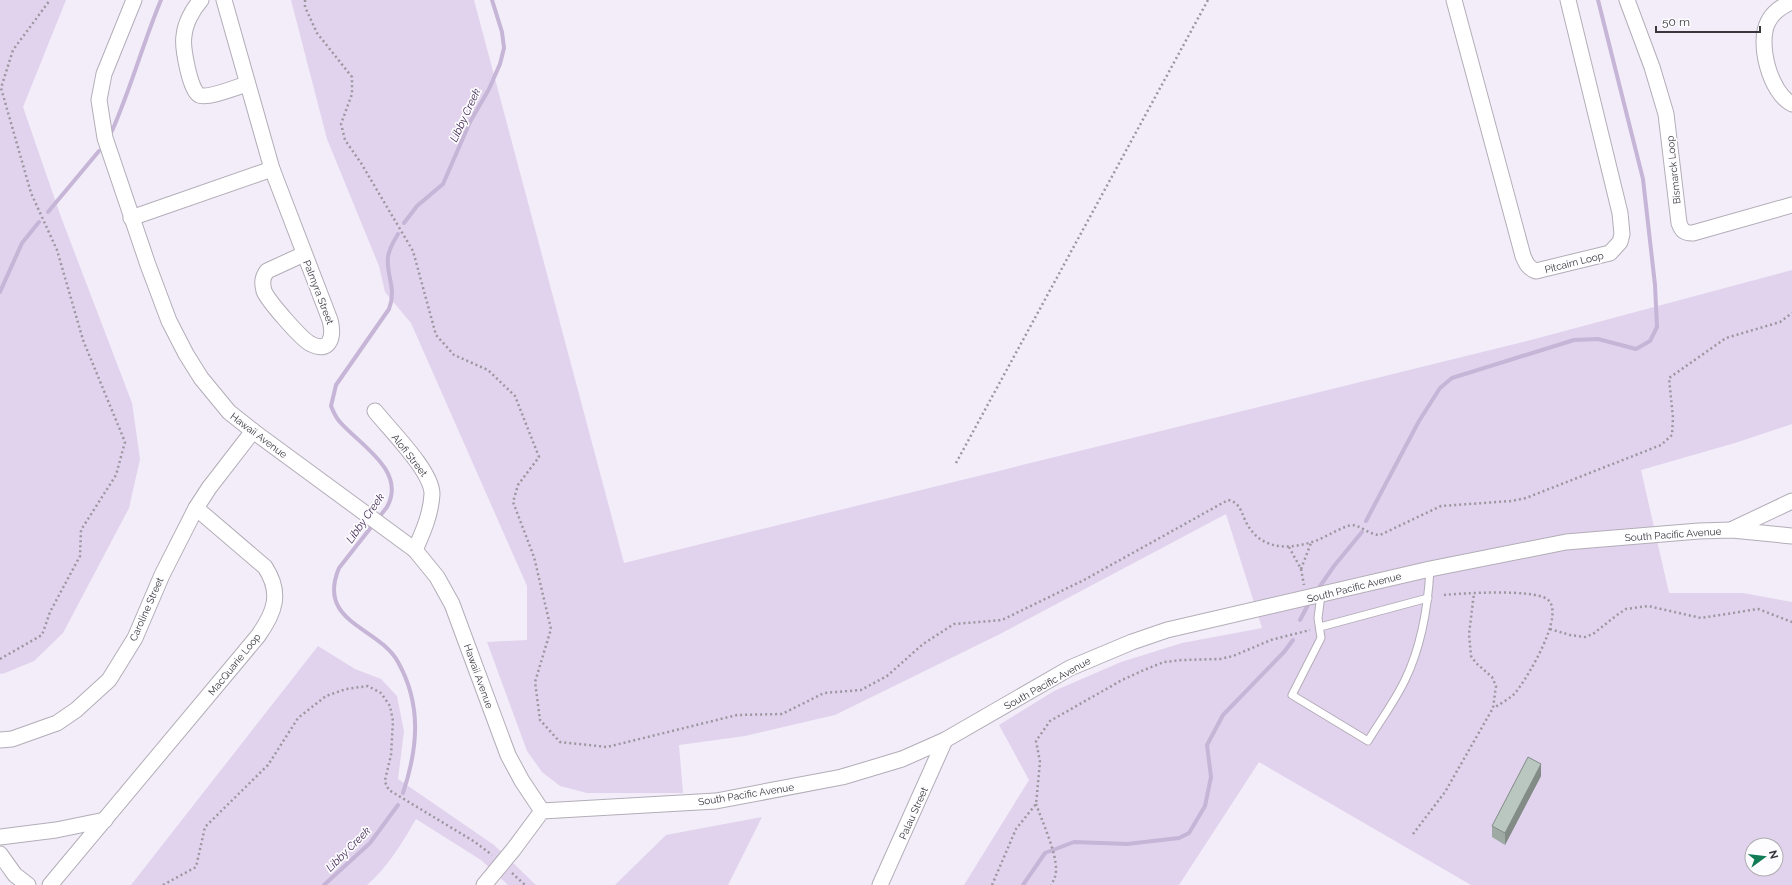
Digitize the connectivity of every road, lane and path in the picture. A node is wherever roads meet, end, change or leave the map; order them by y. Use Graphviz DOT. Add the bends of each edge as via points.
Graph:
graph roads {
  1 [pos="50,0"];
  2 [pos="134,0"];
  3 [pos="200,0"];
  4 [pos="224,0"];
  5 [pos="305,0"];
  6 [pos="1208,0"];
  7 [pos="1454,0"];
  8 [pos="1568,0"];
  9 [pos="1627,0"];
  10 [pos="1791,3"];
  11 [pos="247,84"];
  12 [pos="1792,104"];
  13 [pos="272,169"];
  14 [pos="1792,205"];
  15 [pos="131,218"];
  16 [pos="304,254"];
  17 [pos="1792,313"];
  18 [pos="375,412"];
  19 [pos="253,431"];
  20 [pos="956,463"];
  21 [pos="1792,501"];
  22 [pos="196,508"];
  23 [pos="1732,530"];
  24 [pos="1792,536"];
  25 [pos="1312,543"];
  26 [pos="1289,547"];
  27 [pos="415,550"];
  28 [pos="1430,569"];
  29 [pos="1474,593"];
  30 [pos="1444,595"];
  31 [pos="1315,596"];
  32 [pos="1428,598"];
  33 [pos="1792,622"];
  34 [pos="1320,627"];
  35 [pos="1550,629"];
  36 [pos="0,659"];
  37 [pos="1493,708"];
  38 [pos="0,740"];
  39 [pos="945,740"];
  40 [pos="1036,804"];
  41 [pos="542,811"];
  42 [pos="104,820"];
  43 [pos="1413,834"];
  44 [pos="0,837"];
  45 [pos="0,854"];
  46 [pos="501,863"];
  47 [pos="879,884"];
  48 [pos="28,885"];
  49 [pos="50,885"];
  50 [pos="163,885"];
  51 [pos="484,885"];
  52 [pos="992,885"];
  53 [pos="1051,885"];
  1 -- 36 [label="path" via="13,50 1,88 30,193 57,250 83,340 125,442 116,475 81,530 80,556 50,612 42,636"];
  2 -- 15 [label="street, Hawaii Avenue" via="104,74 99,100 105,138"];
  3 -- 11 [label="street" via="188,22 183,47 195,92 207,96"];
  4 -- 11 [label="street, Palmyra Street"];
  5 -- 26 [label="path" via="305,7 317,32 352,77 352,94 341,124 345,140 414,251 436,335 454,355 488,370 515,396 539,457 518,485 513,502 534,557 551,629 535,682 540,720 560,742 607,747 737,716 782,714 824,693 861,690 887,676 923,644 954,624 1002,620 1084,580 1228,500 1239,506 1250,531 1257,539 1268,544"];
  6 -- 20 [label="path"];
  7 -- 8 [label="street, Pitcairn Loop" via="1523,256 1530,269 1536,271 1605,255 1616,249 1622,234 1620,213"];
  9 -- 14 [label="street, Bismarck Loop" via="1666,114 1681,230 1693,233"];
  10 -- 12 [label="street" via="1774,13 1767,23 1763,48 1772,79 1781,94"];
  11 -- 13 [label="street, Palmyra Street"];
  13 -- 15 [label="street"];
  13 -- 16 [label="street, Palmyra Street"];
  15 -- 19 [label="street, Hawaii Avenue" via="169,321 186,354 201,378 229,412"];
  16 -- 16 [label="street, Palmyra Street" via="333,331 329,343 323,347 304,339 269,299 263,286 263,276 267,271"];
  17 -- 25 [label="path" via="1780,322 1726,338 1669,378 1672,435 1661,445 1526,498 1441,506 1380,535 1351,525"];
  18 -- 27 [label="street, Alofi Street" via="430,482 432,493 427,522"];
  19 -- 22 [label="street, Caroline Street"];
  19 -- 27 [label="street, Hawaii Avenue"];
  21 -- 23 [label="street"];
  22 -- 38 [label="street, Caroline Street" via="134,638 109,680 76,710 57,723 12,739"];
  22 -- 42 [label="street, MacQuarie Loop" via="265,567 274,587 273,609 258,636"];
  23 -- 24 [label="street, South Pacific Avenue"];
  23 -- 28 [label="street, South Pacific Avenue" via="1566,542"];
  25 -- 26 [label="path"];
  25 -- 26 [label="path" via="1301,569"];
  27 -- 41 [label="street, Hawaii Avenue" via="438,577 452,604 508,755"];
  28 -- 31 [label="street, South Pacific Avenue"];
  28 -- 32 [label="lane"];
  29 -- 30 [label="path"];
  29 -- 35 [label="path" via="1523,594 1548,599 1553,610"];
  29 -- 37 [label="path" via="1469,634 1471,656 1492,677 1496,686"];
  31 -- 34 [label="lane"];
  31 -- 39 [label="street, South Pacific Avenue" via="1167,630 1098,655 1070,668"];
  32 -- 34 [label="lane"];
  32 -- 34 [label="lane" via="1413,662 1368,741 1292,695 1320,644"];
  33 -- 35 [label="path" via="1758,609 1702,618 1648,606 1626,610 1585,637"];
  34 -- 40 [label="path" via="1265,642 1220,659 1164,662 1122,680 1050,722 1036,740 1040,762"];
  35 -- 37 [label="path" via="1532,666 1515,692"];
  37 -- 43 [label="path" via="1445,792"];
  39 -- 41 [label="street, South Pacific Avenue" via="902,759 842,777 764,793 716,801"];
  39 -- 47 [label="street, Palau Street"];
  40 -- 52 [label="path" via="1016,828"];
  40 -- 53 [label="path" via="1054,859 1055,879"];
  41 -- 46 [label="street"];
  42 -- 44 [label="street" via="56,830"];
  42 -- 49 [label="street, MacQuarie Loop"];
  45 -- 48 [label="street" via="15,875"];
  46 -- 50 [label="path" via="481,846 389,790 385,780 391,755 393,721 390,706 381,692 368,686 346,689 326,696 298,718 268,765 205,827 196,867"];
  46 -- 51 [label="street"];
}
